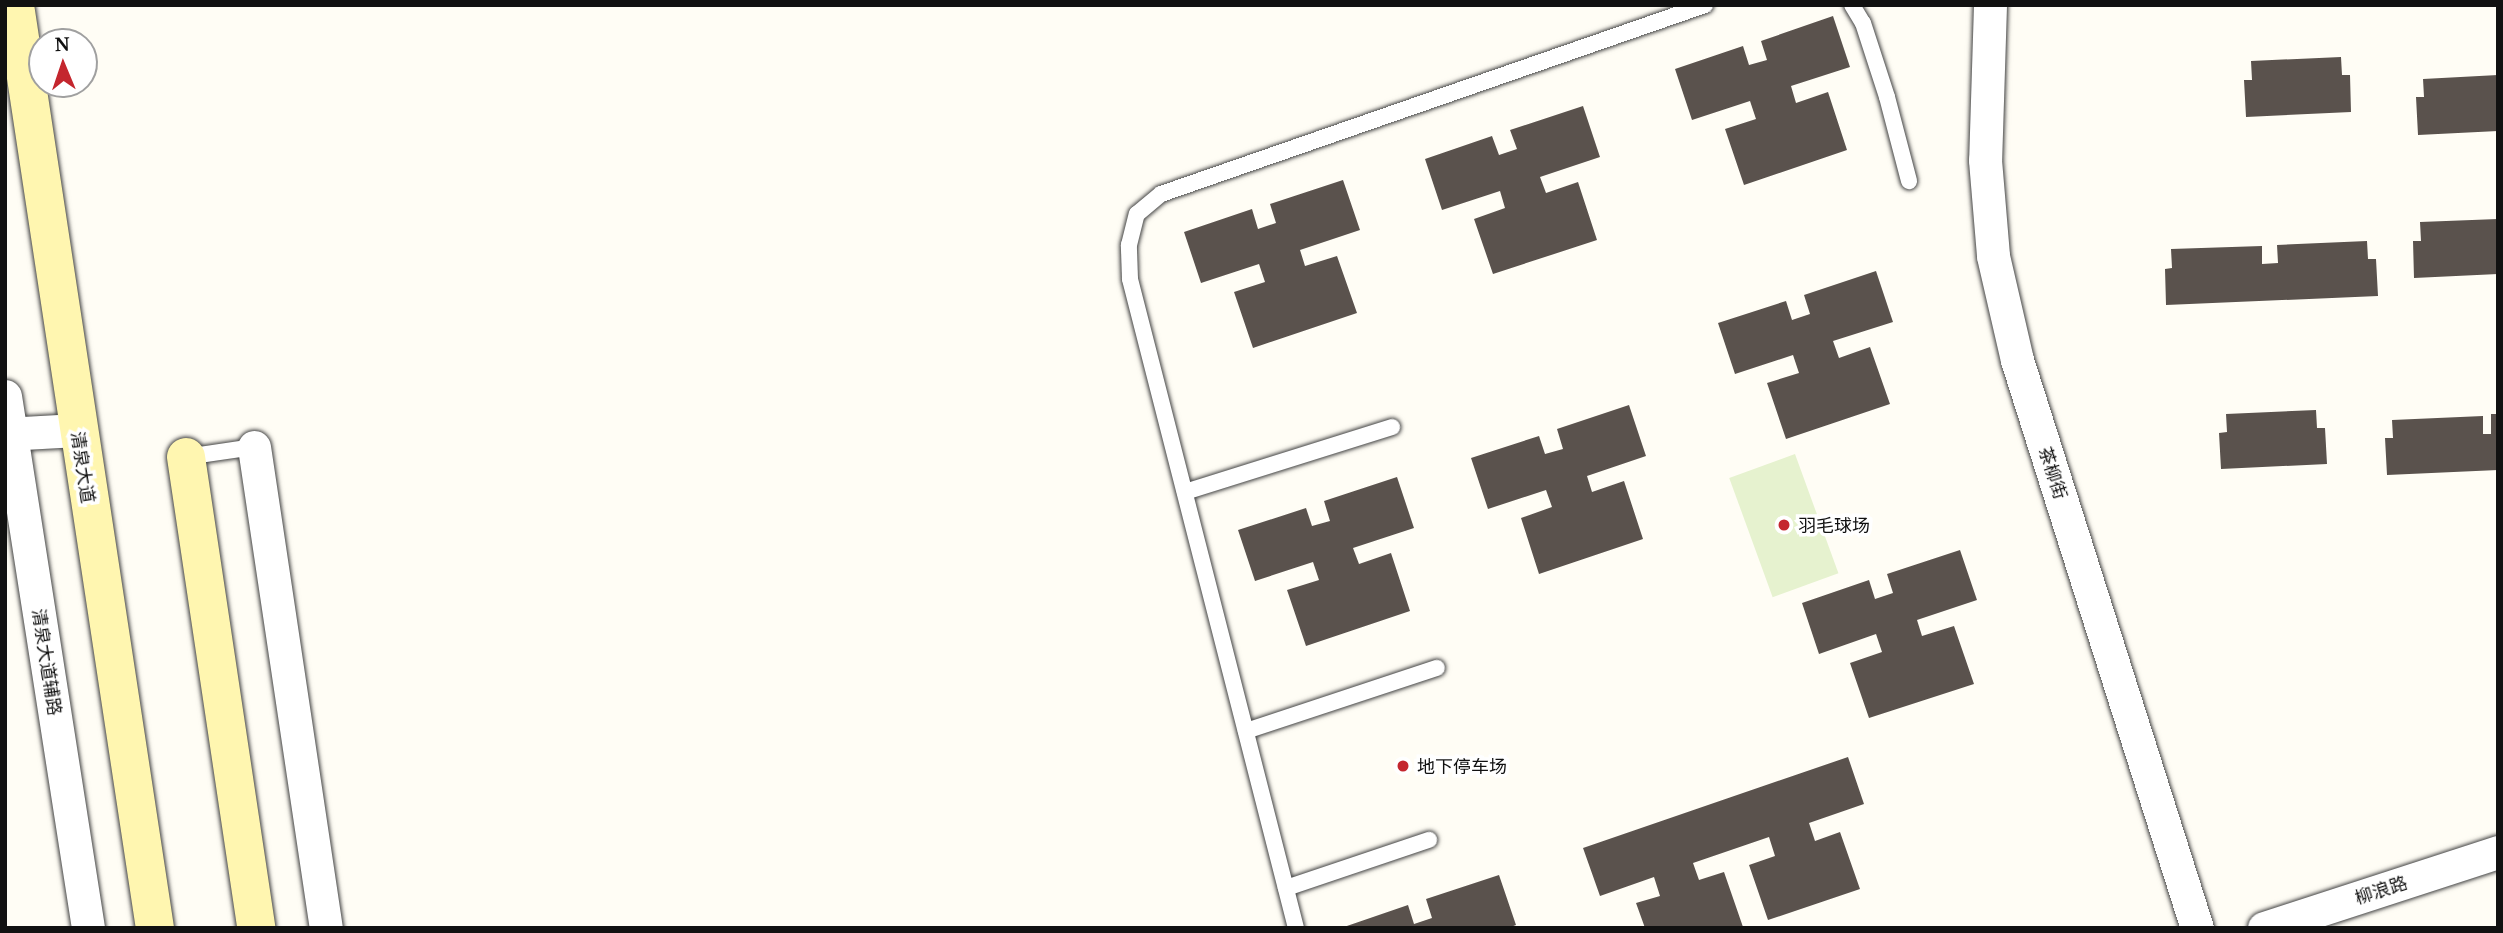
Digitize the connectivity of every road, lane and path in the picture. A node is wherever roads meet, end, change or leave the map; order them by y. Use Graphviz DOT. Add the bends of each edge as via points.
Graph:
graph roads {
  1 [pos="15,5"];
  2 [pos="1705,5"];
  3 [pos="1852,5"];
  4 [pos="1990,5"];
  5 [pos="1909,181"];
  6 [pos="5,396"];
  7 [pos="1392,428"];
  8 [pos="77,430"];
  9 [pos="8,434"];
  10 [pos="254,447"];
  11 [pos="186,457"];
  12 [pos="1185,492"];
  13 [pos="1437,668"];
  14 [pos="1246,731"];
  15 [pos="1429,841"];
  16 [pos="2498,852"];
  17 [pos="1286,888"];
  18 [pos="88,928"];
  19 [pos="155,928"];
  20 [pos="256,928"];
  21 [pos="326,928"];
  22 [pos="1296,928"];
  23 [pos="2197,928"];
  24 [pos="2264,928"];
  1 -- 8 [label="main road, 清泉大道"];
  2 -- 12 [label="lane" via="1161,194 1137,214 1129,245 1130,279"];
  3 -- 5 [label="lane" via="1863,23 1887,97"];
  4 -- 23 [label="street, 茶柳街" via="1985,160 1993,256 2017,360"];
  6 -- 9 [label="street, 清泉大道辅路"];
  7 -- 12 [label="lane"];
  8 -- 9 [label="street"];
  8 -- 19 [label="main road, 清泉大道"];
  9 -- 18 [label="street, 清泉大道辅路"];
  10 -- 11 [label="lane"];
  10 -- 21 [label="street"];
  11 -- 20 [label="main road"];
  12 -- 14 [label="lane"];
  13 -- 14 [label="lane"];
  14 -- 17 [label="lane"];
  15 -- 17 [label="lane"];
  16 -- 24 [label="street, 柳浪路"];
  17 -- 22 [label="lane"];
}
